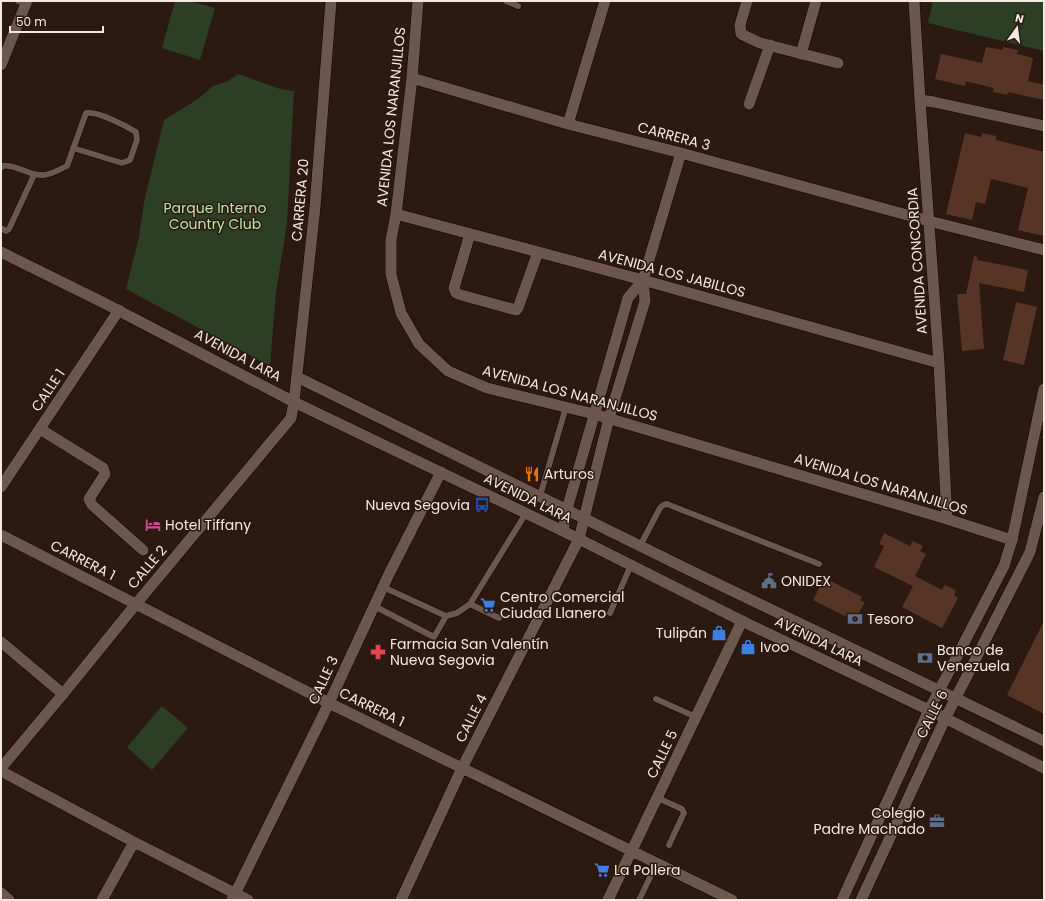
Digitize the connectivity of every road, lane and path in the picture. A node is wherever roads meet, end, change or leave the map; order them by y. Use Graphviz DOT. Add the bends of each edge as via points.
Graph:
graph roads {
  1 [pos="330,1"];
  2 [pos="418,1"];
  3 [pos="506,1"];
  4 [pos="605,1"];
  5 [pos="747,1"];
  6 [pos="816,1"];
  7 [pos="914,1"];
  8 [pos="24,2"];
  9 [pos="518,6"];
  10 [pos="770,45"];
  11 [pos="801,54"];
  12 [pos="838,63"];
  13 [pos="1,65"];
  14 [pos="412,78"];
  15 [pos="920,100"];
  16 [pos="749,104"];
  17 [pos="568,124"];
  18 [pos="1044,126"];
  19 [pos="73,148"];
  20 [pos="681,153"];
  21 [pos="1,168"];
  22 [pos="34,175"];
  23 [pos="396,214"];
  24 [pos="929,221"];
  25 [pos="1,228"];
  26 [pos="470,234"];
  27 [pos="1044,250"];
  28 [pos="1,252"];
  29 [pos="538,252"];
  30 [pos="643,280"];
  31 [pos="119,310"];
  32 [pos="939,364"];
  33 [pos="297,376"];
  34 [pos="1044,389"];
  35 [pos="294,402"];
  36 [pos="566,407"];
  37 [pos="594,414"];
  38 [pos="609,418"];
  39 [pos="40,429"];
  40 [pos="441,472"];
  41 [pos="1,487"];
  42 [pos="540,496"];
  43 [pos="1044,497"];
  44 [pos="567,509"];
  45 [pos="526,513"];
  46 [pos="584,518"];
  47 [pos="948,519"];
  48 [pos="563,531"];
  49 [pos="1,535"];
  50 [pos="578,539"];
  51 [pos="1012,540"];
  52 [pos="640,546"];
  53 [pos="143,550"];
  54 [pos="819,564"];
  55 [pos="631,565"];
  56 [pos="383,587"];
  57 [pos="136,604"];
  58 [pos="470,604"];
  59 [pos="374,606"];
  60 [pos="610,613"];
  61 [pos="446,616"];
  62 [pos="499,618"];
  63 [pos="742,621"];
  64 [pos="1,642"];
  65 [pos="939,690"];
  66 [pos="63,694"];
  67 [pos="656,699"];
  68 [pos="957,699"];
  69 [pos="329,704"];
  70 [pos="929,710"];
  71 [pos="696,717"];
  72 [pos="945,719"];
  73 [pos="1044,741"];
  74 [pos="1,768"];
  75 [pos="462,768"];
  76 [pos="1044,768"];
  77 [pos="1,771"];
  78 [pos="658,798"];
  79 [pos="134,842"];
  80 [pos="669,845"];
  81 [pos="632,852"];
  82 [pos="656,864"];
  83 [pos="1,894"];
  84 [pos="234,897"];
  85 [pos="9,900"];
  86 [pos="102,900"];
  87 [pos="248,900"];
  88 [pos="401,900"];
  89 [pos="608,900"];
  90 [pos="639,900"];
  91 [pos="732,900"];
  92 [pos="842,900"];
  93 [pos="861,900"];
  1 -- 33 [label="street, CARRERA 20" via="315,207"];
  2 -- 14 [label="street, AVENIDA LOS NARANJILLOS"];
  3 -- 9 [label="lane"];
  4 -- 17 [label="street"];
  5 -- 10 [label="street" via="740,25 741,34"];
  6 -- 11 [label="street"];
  7 -- 15 [label="street, AVENIDA CONCORDIA"];
  8 -- 13 [label="street"];
  10 -- 11 [label="street"];
  10 -- 16 [label="street"];
  11 -- 12 [label="street"];
  14 -- 17 [label="street, CARRERA 3"];
  14 -- 23 [label="street, AVENIDA LOS NARANJILLOS"];
  15 -- 18 [label="street"];
  15 -- 24 [label="street, AVENIDA CONCORDIA"];
  17 -- 20 [label="street, CARRERA 3"];
  19 -- 19 [label="lane" via="122,163 130,160 138,140 136,132 100,115 86,113"];
  19 -- 22 [label="lane" via="67,166 44,176"];
  20 -- 24 [label="street, CARRERA 3"];
  20 -- 30 [label="street"];
  21 -- 22 [label="lane" via="10,165"];
  22 -- 25 [label="lane" via="9,229 6,231"];
  23 -- 26 [label="street, AVENIDA LOS JABILLOS"];
  23 -- 36 [label="street, AVENIDA LOS NARANJILLOS" via="391,240 391,274 401,313 419,344 448,371 487,388"];
  24 -- 27 [label="street, CARRERA 3"];
  24 -- 32 [label="street, AVENIDA CONCORDIA"];
  26 -- 29 [label="street, AVENIDA LOS JABILLOS"];
  26 -- 29 [label="street" via="454,288 456,294 516,310"];
  28 -- 31 [label="street, AVENIDA LARA"];
  29 -- 30 [label="street, AVENIDA LOS JABILLOS"];
  30 -- 32 [label="street, AVENIDA LOS JABILLOS"];
  30 -- 37 [label="street" via="628,298"];
  30 -- 38 [label="street, CALLE 4" via="645,301"];
  31 -- 35 [label="street, AVENIDA LARA"];
  31 -- 39 [label="street, CALLE 1"];
  32 -- 47 [label="street, AVENIDA CONCORDIA"];
  33 -- 35 [label="street, CARRERA 20"];
  33 -- 42 [label="street, AVENIDA LARA"];
  34 -- 51 [label="street"];
  35 -- 40 [label="street, AVENIDA LARA"];
  35 -- 57 [label="street, CALLE 2" via="291,418"];
  36 -- 37 [label="street, AVENIDA LOS NARANJILLOS"];
  36 -- 42 [label="lane"];
  37 -- 38 [label="street, AVENIDA LOS NARANJILLOS"];
  37 -- 44 [label="street"];
  38 -- 46 [label="street, CALLE 4"];
  38 -- 47 [label="street, AVENIDA LOS NARANJILLOS"];
  39 -- 41 [label="street, CALLE 1"];
  39 -- 53 [label="street" via="103,468 105,474 89,499 92,505"];
  40 -- 45 [label="street, AVENIDA LARA"];
  40 -- 56 [label="street, CALLE 3"];
  42 -- 44 [label="street, AVENIDA LARA"];
  43 -- 68 [label="street, CALLE 6" via="1030,552"];
  44 -- 46 [label="street, AVENIDA LARA"];
  44 -- 48 [label="street"];
  45 -- 48 [label="street, AVENIDA LARA"];
  45 -- 58 [label="lane"];
  46 -- 50 [label="street, CALLE 4"];
  46 -- 52 [label="street, AVENIDA LARA"];
  47 -- 51 [label="street, AVENIDA LOS NARANJILLOS"];
  48 -- 50 [label="street, AVENIDA LARA"];
  49 -- 57 [label="street, CARRERA 1"];
  50 -- 55 [label="street, AVENIDA LARA"];
  50 -- 75 [label="street, CALLE 4"];
  51 -- 65 [label="street" via="1004,566"];
  52 -- 54 [label="lane" via="660,508 667,504"];
  52 -- 65 [label="street, AVENIDA LARA"];
  55 -- 60 [label="lane"];
  55 -- 63 [label="street, AVENIDA LARA"];
  56 -- 59 [label="street, CALLE 3"];
  56 -- 61 [label="lane"];
  57 -- 66 [label="street, CALLE 2"];
  57 -- 69 [label="street, CARRERA 1"];
  58 -- 61 [label="lane" via="457,613"];
  58 -- 62 [label="lane"];
  59 -- 61 [label="lane" via="434,637"];
  59 -- 69 [label="street, CALLE 3"];
  63 -- 70 [label="street, AVENIDA LARA"];
  63 -- 71 [label="street, CALLE 5"];
  64 -- 66 [label="street"];
  65 -- 68 [label="street, AVENIDA LARA"];
  65 -- 70 [label="street"];
  66 -- 74 [label="street, CALLE 2"];
  67 -- 71 [label="lane"];
  68 -- 72 [label="street, CALLE 6"];
  68 -- 73 [label="street, AVENIDA LARA"];
  69 -- 75 [label="street, CARRERA 1"];
  69 -- 84 [label="street, CALLE 3"];
  70 -- 72 [label="street, AVENIDA LARA"];
  70 -- 92 [label="street"];
  71 -- 78 [label="street, CALLE 5"];
  72 -- 76 [label="street, AVENIDA LARA"];
  72 -- 93 [label="street, CALLE 6"];
  75 -- 81 [label="street, CARRERA 1"];
  75 -- 88 [label="street, CALLE 4"];
  77 -- 79 [label="street"];
  78 -- 80 [label="lane" via="684,812"];
  78 -- 81 [label="street, CALLE 5"];
  79 -- 84 [label="street"];
  79 -- 86 [label="street"];
  81 -- 82 [label="street, CARRERA 1"];
  81 -- 89 [label="street, CALLE 5"];
  82 -- 90 [label="lane"];
  82 -- 91 [label="street, CARRERA 1"];
  83 -- 85 [label="street"];
  84 -- 87 [label="street"];
}
